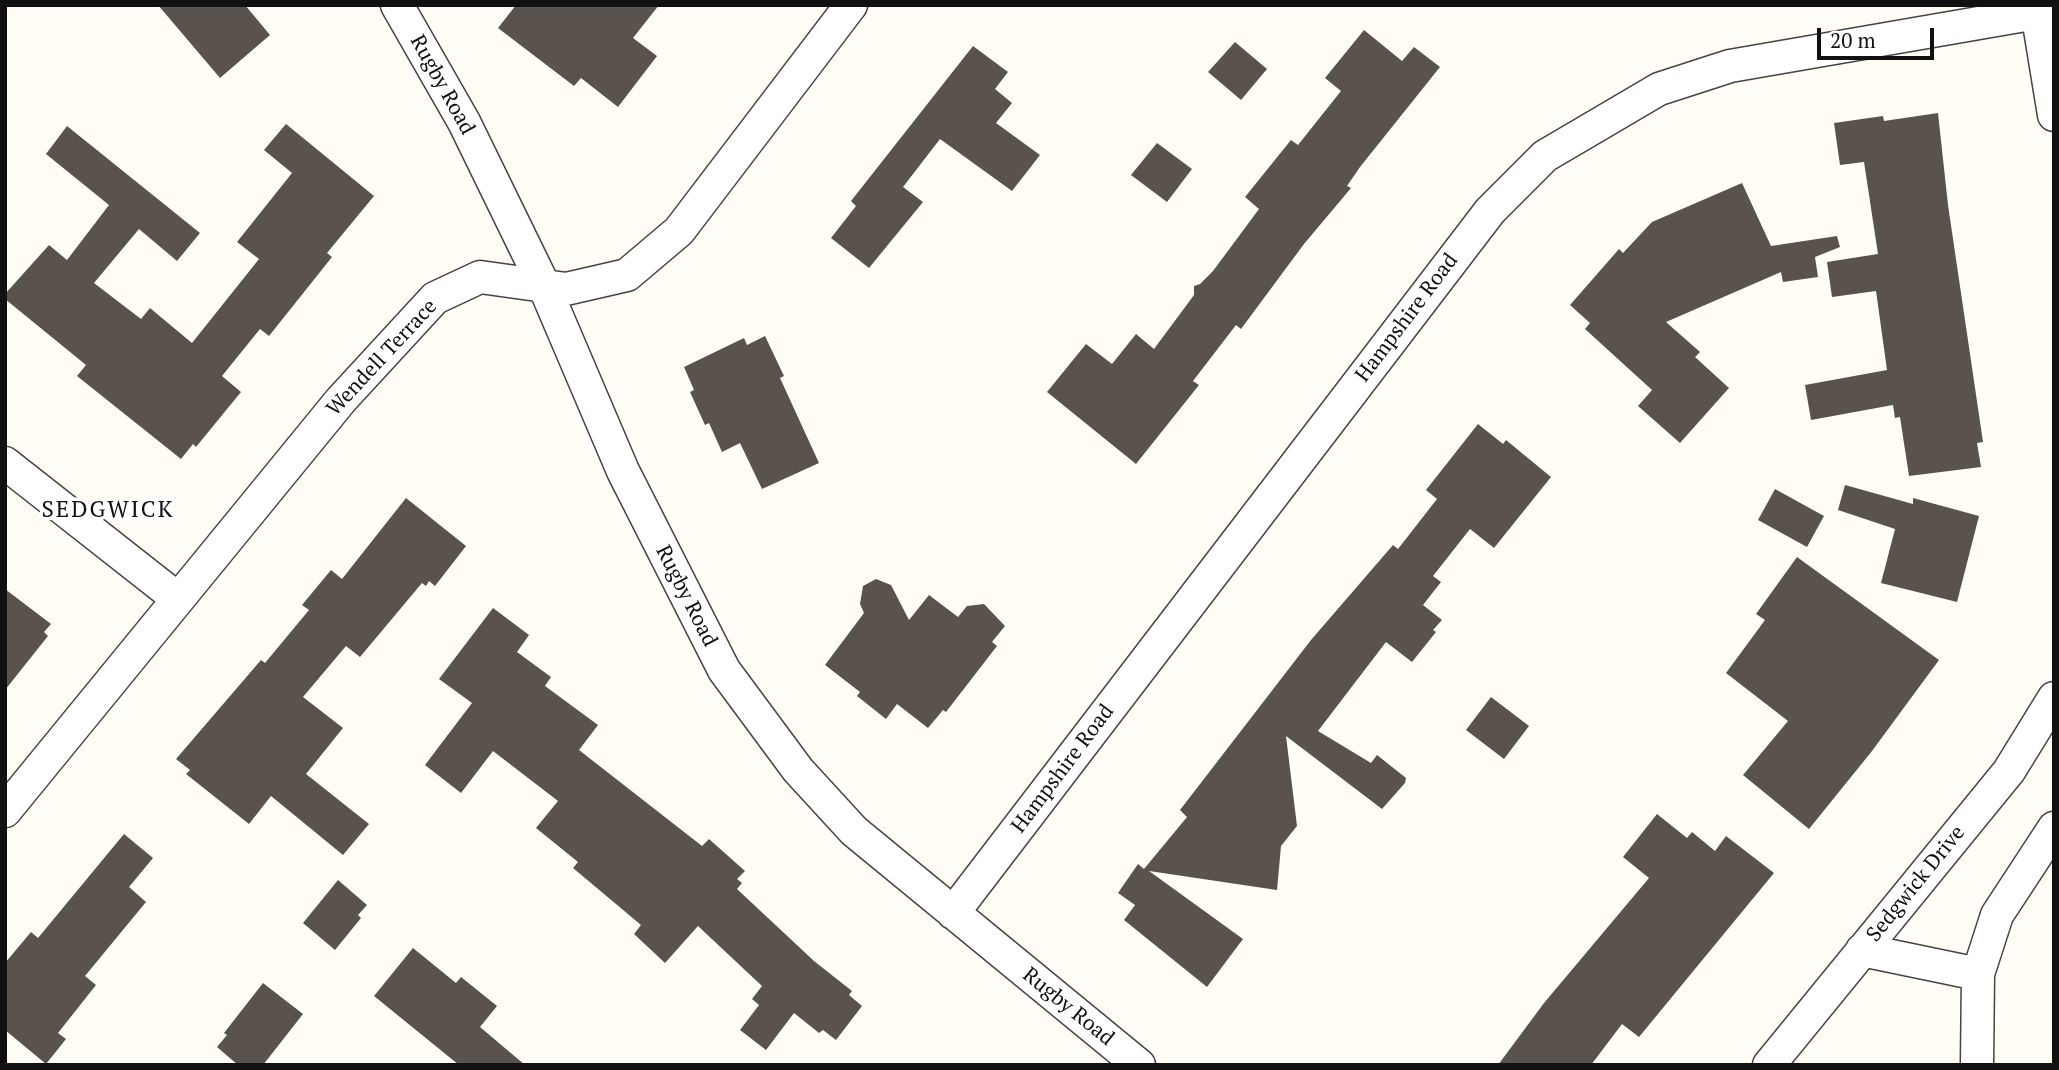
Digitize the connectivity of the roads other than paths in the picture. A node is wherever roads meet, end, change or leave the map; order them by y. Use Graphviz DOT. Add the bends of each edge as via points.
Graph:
graph roads {
  1 [pos="397,5"];
  2 [pos="851,5"];
  3 [pos="2042,9"];
  4 [pos="2054,115"];
  5 [pos="545,288"];
  6 [pos="5,463"];
  7 [pos="178,599"];
  8 [pos="2054,698"];
  9 [pos="5,811"];
  10 [pos="2054,828"];
  11 [pos="953,913"];
  12 [pos="1862,950"];
  13 [pos="1979,974"];
  14 [pos="1784,1059"];
  15 [pos="1139,1065"];
  16 [pos="1977,1065"];
  1 -- 5 [label="street, Rugby Road" via="464,122"];
  2 -- 5 [label="street, Wendell Terrace" via="679,231 627,275 566,289"];
  3 -- 4 [label="street"];
  3 -- 11 [label="street, Hampshire Road" via="1730,66 1659,89 1545,156 1490,211"];
  5 -- 7 [label="street, Wendell Terrace" via="480,277 435,298 341,400"];
  5 -- 11 [label="street, Rugby Road" via="623,471 724,670 798,770 854,831"];
  6 -- 7 [label="street"];
  7 -- 9 [label="street, Wendell Terrace"];
  8 -- 12 [label="street, Sedgwick Drive" via="2009,771"];
  10 -- 13 [label="street" via="1997,915"];
  11 -- 15 [label="street, Rugby Road"];
  12 -- 13 [label="street"];
  12 -- 14 [label="street, Sedgwick Drive"];
  13 -- 16 [label="street"];
}
